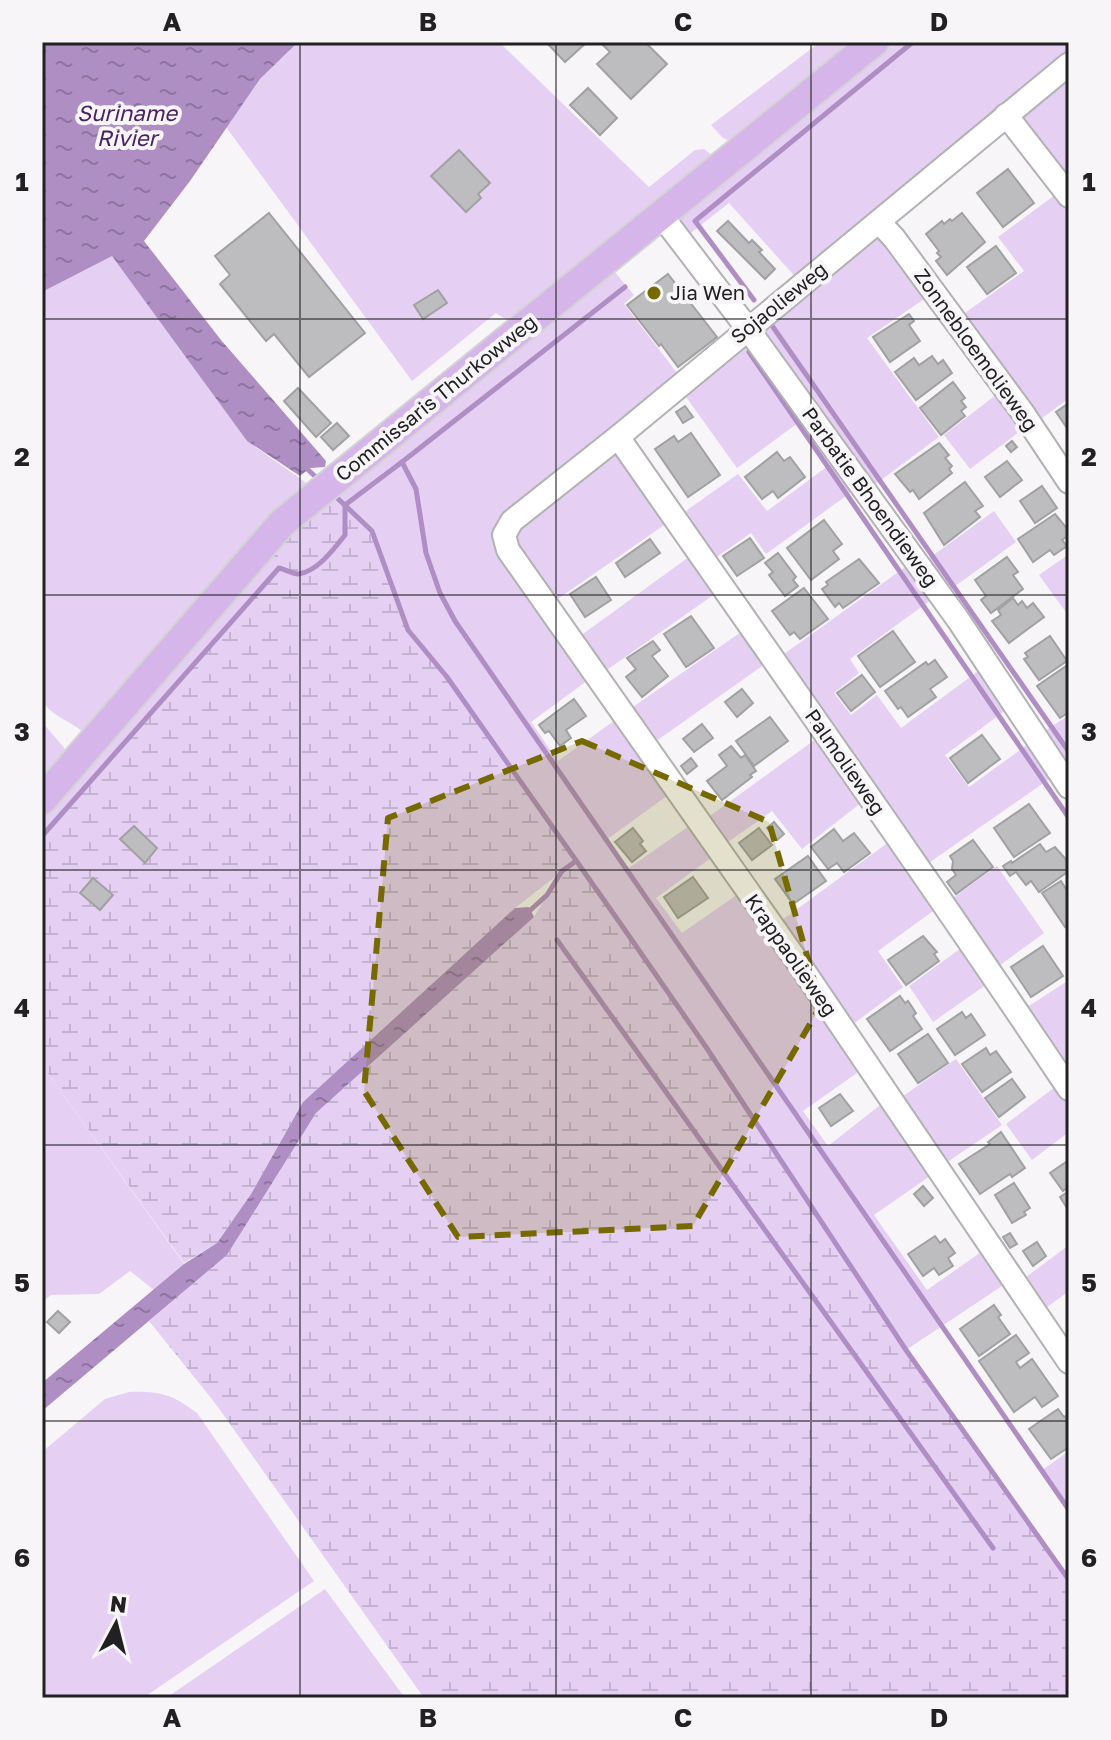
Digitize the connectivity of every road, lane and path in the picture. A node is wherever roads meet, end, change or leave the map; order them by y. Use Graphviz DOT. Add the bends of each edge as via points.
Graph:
graph roads {
  1 [pos="874,42"];
  2 [pos="1069,64"];
  3 [pos="1006,115"];
  4 [pos="1069,196"];
  5 [pos="661,215"];
  6 [pos="879,222"];
  7 [pos="748,329"];
  8 [pos="618,437"];
  9 [pos="1069,482"];
  10 [pos="508,550"];
  11 [pos="1069,787"];
  12 [pos="42,800"];
  13 [pos="1069,1089"];
  14 [pos="1069,1362"];
  1 -- 5 [label="main road, Commissaris Thurkowweg"];
  2 -- 3 [label="street, Sojaolieweg"];
  3 -- 4 [label="street"];
  3 -- 6 [label="street, Sojaolieweg"];
  5 -- 7 [label="street, Parbatie Bhoendieweg"];
  5 -- 12 [label="main road, Commissaris Thurkowweg" via="282,523"];
  6 -- 7 [label="street, Sojaolieweg"];
  6 -- 9 [label="street, Zonnebloemolieweg"];
  7 -- 8 [label="street, Sojaolieweg"];
  7 -- 11 [label="street, Parbatie Bhoendieweg" via="959,621"];
  8 -- 10 [label="street, Sojaolieweg" via="512,521 504,535"];
  8 -- 13 [label="street, Palmolieweg"];
  10 -- 14 [label="street, Krappaolieweg" via="802,968"];
}
